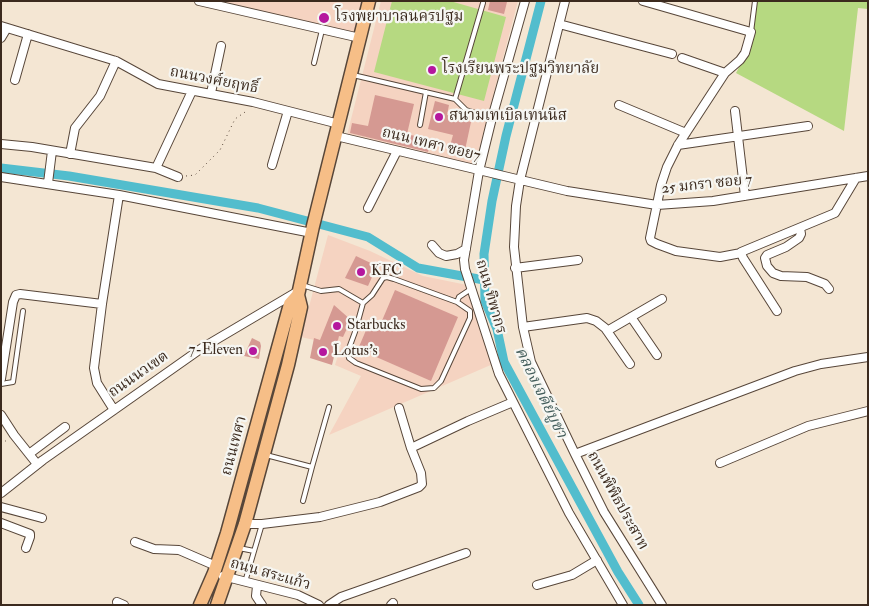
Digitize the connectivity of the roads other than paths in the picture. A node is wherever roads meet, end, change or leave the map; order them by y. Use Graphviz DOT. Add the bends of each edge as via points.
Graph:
graph roads {
  1 [pos="199,1"];
  2 [pos="368,1"];
  3 [pos="525,1"];
  4 [pos="565,1"];
  5 [pos="643,1"];
  6 [pos="755,1"];
  7 [pos="483,3"];
  8 [pos="559,24"];
  9 [pos="4,27"];
  10 [pos="322,30"];
  11 [pos="752,32"];
  12 [pos="28,34"];
  13 [pos="1,38"];
  14 [pos="360,38"];
  15 [pos="221,46"];
  16 [pos="672,54"];
  17 [pos="682,58"];
  18 [pos="116,61"];
  19 [pos="314,63"];
  20 [pos="725,73"];
  21 [pos="351,75"];
  22 [pos="15,80"];
  23 [pos="192,91"];
  24 [pos="426,92"];
  25 [pos="211,94"];
  26 [pos="455,99"];
  27 [pos="619,105"];
  28 [pos="288,111"];
  29 [pos="735,111"];
  30 [pos="492,118"];
  31 [pos="420,125"];
  32 [pos="808,126"];
  33 [pos="338,130"];
  34 [pos="686,133"];
  35 [pos="738,136"];
  36 [pos="1,144"];
  37 [pos="678,145"];
  38 [pos="397,150"];
  39 [pos="52,151"];
  40 [pos="70,154"];
  41 [pos="272,165"];
  42 [pos="156,168"];
  43 [pos="483,172"];
  44 [pos="868,176"];
  45 [pos="1,177"];
  46 [pos="178,177"];
  47 [pos="856,178"];
  48 [pos="517,179"];
  49 [pos="48,182"];
  50 [pos="119,195"];
  51 [pos="745,196"];
  52 [pos="657,205"];
  53 [pos="368,208"];
  54 [pos="800,228"];
  55 [pos="312,230"];
  56 [pos="432,245"];
  57 [pos="466,249"];
  58 [pos="741,253"];
  59 [pos="578,260"];
  60 [pos="516,268"];
  61 [pos="471,288"];
  62 [pos="829,289"];
  63 [pos="299,290"];
  64 [pos="662,299"];
  65 [pos="457,302"];
  66 [pos="362,303"];
  67 [pos="102,304"];
  68 [pos="23,311"];
  69 [pos="777,311"];
  70 [pos="631,317"];
  71 [pos="523,327"];
  72 [pos="607,331"];
  73 [pos="657,355"];
  74 [pos="868,357"];
  75 [pos="630,364"];
  76 [pos="1,379"];
  77 [pos="1,384"];
  78 [pos="513,402"];
  79 [pos="329,407"];
  80 [pos="399,408"];
  81 [pos="114,410"];
  82 [pos="868,411"];
  83 [pos="1,415"];
  84 [pos="65,427"];
  85 [pos="411,448"];
  86 [pos="29,454"];
  87 [pos="575,454"];
  88 [pos="264,455"];
  89 [pos="720,463"];
  90 [pos="37,464"];
  91 [pos="312,467"];
  92 [pos="1,492"];
  93 [pos="303,501"];
  94 [pos="1,507"];
  95 [pos="42,518"];
  96 [pos="1,523"];
  97 [pos="245,524"];
  98 [pos="262,524"];
  99 [pos="135,542"];
  100 [pos="26,548"];
  101 [pos="237,548"];
  102 [pos="254,551"];
  103 [pos="466,553"];
  104 [pos="597,560"];
  105 [pos="219,572"];
  106 [pos="245,583"];
  107 [pos="257,586"];
  108 [pos="537,586"];
  109 [pos="200,605"];
  110 [pos="217,605"];
  111 [pos="262,605"];
  112 [pos="319,605"];
  113 [pos="329,605"];
  114 [pos="623,605"];
  115 [pos="662,605"];
  1 -- 10 [label="street"];
  2 -- 14 [label="main road, ถนนเทศา"];
  3 -- 30 [label="street, ถนน ทิพากร"];
  4 -- 8 [label="street, ถนนพิพิธประสาท"];
  5 -- 11 [label="street"];
  6 -- 11 [label="lane"];
  7 -- 26 [label="lane"];
  8 -- 16 [label="street"];
  8 -- 48 [label="street, ถนนพิพิธประสาท"];
  9 -- 12 [label="street, ถนนวงศ์ยฤทธิ์"];
  9 -- 13 [label="street"];
  10 -- 14 [label="street"];
  10 -- 19 [label="lane"];
  11 -- 20 [label="street" via="745,53"];
  12 -- 18 [label="street, ถนนวงศ์ยฤทธิ์"];
  12 -- 22 [label="street"];
  14 -- 21 [label="main road, ถนนเทศา"];
  15 -- 25 [label="street"];
  17 -- 20 [label="street"];
  18 -- 23 [label="street, ถนนวงศ์ยฤทธิ์" via="158,84"];
  18 -- 40 [label="street" via="100,96 75,128"];
  20 -- 34 [label="street"];
  21 -- 24 [label="lane"];
  21 -- 33 [label="main road, ถนนเทศา"];
  23 -- 25 [label="street, ถนนวงศ์ยฤทธิ์"];
  23 -- 42 [label="street"];
  24 -- 26 [label="lane"];
  24 -- 31 [label="lane"];
  25 -- 28 [label="street, ถนนวงศ์ยฤทธิ์"];
  26 -- 30 [label="lane" via="466,110"];
  27 -- 34 [label="street"];
  28 -- 33 [label="street, ถนนวงศ์ยฤทธิ์"];
  28 -- 41 [label="street"];
  29 -- 35 [label="street"];
  30 -- 43 [label="street, ถนน ทิพากร"];
  32 -- 35 [label="street"];
  33 -- 38 [label="street, ถนน เทศา ซอย7"];
  33 -- 55 [label="main road, ถนนเทศา"];
  34 -- 37 [label="street"];
  35 -- 37 [label="street"];
  35 -- 51 [label="street"];
  36 -- 39 [label="street"];
  37 -- 52 [label="street" via="661,184"];
  38 -- 43 [label="street, ถนน เทศา ซอย7"];
  38 -- 53 [label="street"];
  39 -- 40 [label="street"];
  39 -- 49 [label="street"];
  40 -- 42 [label="street"];
  42 -- 46 [label="street"];
  43 -- 48 [label="street, ถนน เทศา ซอย7"];
  43 -- 57 [label="street, ถนน ทิพากร"];
  44 -- 47 [label="street, 25 มกรา ซอย 7"];
  45 -- 49 [label="street"];
  47 -- 51 [label="street, 25 มกรา ซอย 7"];
  47 -- 54 [label="street" via="834,213"];
  48 -- 52 [label="street, 25 มกรา ซอย 7" via="567,191"];
  48 -- 60 [label="street, ถนนพิพิธประสาท"];
  49 -- 50 [label="street"];
  50 -- 55 [label="street"];
  50 -- 67 [label="street"];
  51 -- 52 [label="street, 25 มกรา ซอย 7"];
  52 -- 58 [label="street" via="651,241 676,252 720,257"];
  54 -- 58 [label="street"];
  54 -- 62 [label="street" via="799,238 767,255 767,266 781,276 807,276"];
  55 -- 63 [label="main road, ถนนเทศา"];
  56 -- 57 [label="street" via="446,256"];
  57 -- 61 [label="street, ถนน ทิพากร" via="465,268"];
  58 -- 69 [label="street"];
  59 -- 60 [label="street"];
  60 -- 71 [label="street, ถนนพิพิธประสาท"];
  61 -- 65 [label="lane"];
  61 -- 78 [label="street, ถนน ทิพากร" via="499,374"];
  63 -- 66 [label="lane" via="339,289"];
  63 -- 81 [label="street, ถนนนวเขต" via="202,348"];
  63 -- 88 [label="main road, ถนนเทศา" via="301,307"];
  63 -- 105 [label="main road, ถนนเทศา" via="290,304"];
  64 -- 70 [label="street"];
  65 -- 66 [label="lane" via="387,277"];
  65 -- 66 [label="lane" via="470,311 470,318 441,381 434,388 427,389 349,358 348,351"];
  67 -- 76 [label="street" via="16,295 12,302"];
  67 -- 81 [label="street" via="94,368 97,383"];
  68 -- 77 [label="lane" via="13,382"];
  70 -- 72 [label="street"];
  70 -- 73 [label="street"];
  71 -- 72 [label="street" via="587,318"];
  71 -- 87 [label="street, ถนนพิพิธประสาท" via="531,362"];
  72 -- 75 [label="street"];
  74 -- 87 [label="street" via="795,370"];
  78 -- 85 [label="street"];
  78 -- 104 [label="street, ถนน ทิพากร" via="569,513"];
  79 -- 91 [label="lane"];
  80 -- 85 [label="street"];
  81 -- 90 [label="street, ถนนนวเขต"];
  82 -- 89 [label="street" via="808,426"];
  83 -- 86 [label="street"];
  84 -- 86 [label="street"];
  85 -- 98 [label="street" via="421,474 420,487 351,510"];
  86 -- 90 [label="street"];
  87 -- 115 [label="street, ถนนพิพิธประสาท" via="604,512"];
  88 -- 91 [label="lane"];
  88 -- 97 [label="main road, ถนนเทศา"];
  90 -- 92 [label="street, ถนนนวเขต"];
  91 -- 93 [label="lane"];
  94 -- 95 [label="street"];
  96 -- 100 [label="street" via="30,534"];
  97 -- 98 [label="street"];
  97 -- 101 [label="main road, ถนนเทศา"];
  98 -- 102 [label="lane"];
  99 -- 105 [label="street, ถนน สระแก้ว" via="154,549 179,550"];
  101 -- 102 [label="lane"];
  101 -- 105 [label="main road, ถนนเทศา"];
  102 -- 106 [label="lane"];
  103 -- 113 [label="street" via="341,597"];
  104 -- 108 [label="street" via="572,575"];
  104 -- 114 [label="street, ถนน ทิพากร"];
  105 -- 106 [label="street, ถนน สระแก้ว"];
  105 -- 109 [label="main road, ถนนเทศา"];
  105 -- 110 [label="main road, ถนนเทศา"];
  106 -- 107 [label="street, ถนน สระแก้ว"];
  107 -- 111 [label="street" via="256,596"];
  107 -- 112 [label="street, ถนน สระแก้ว"];
}
